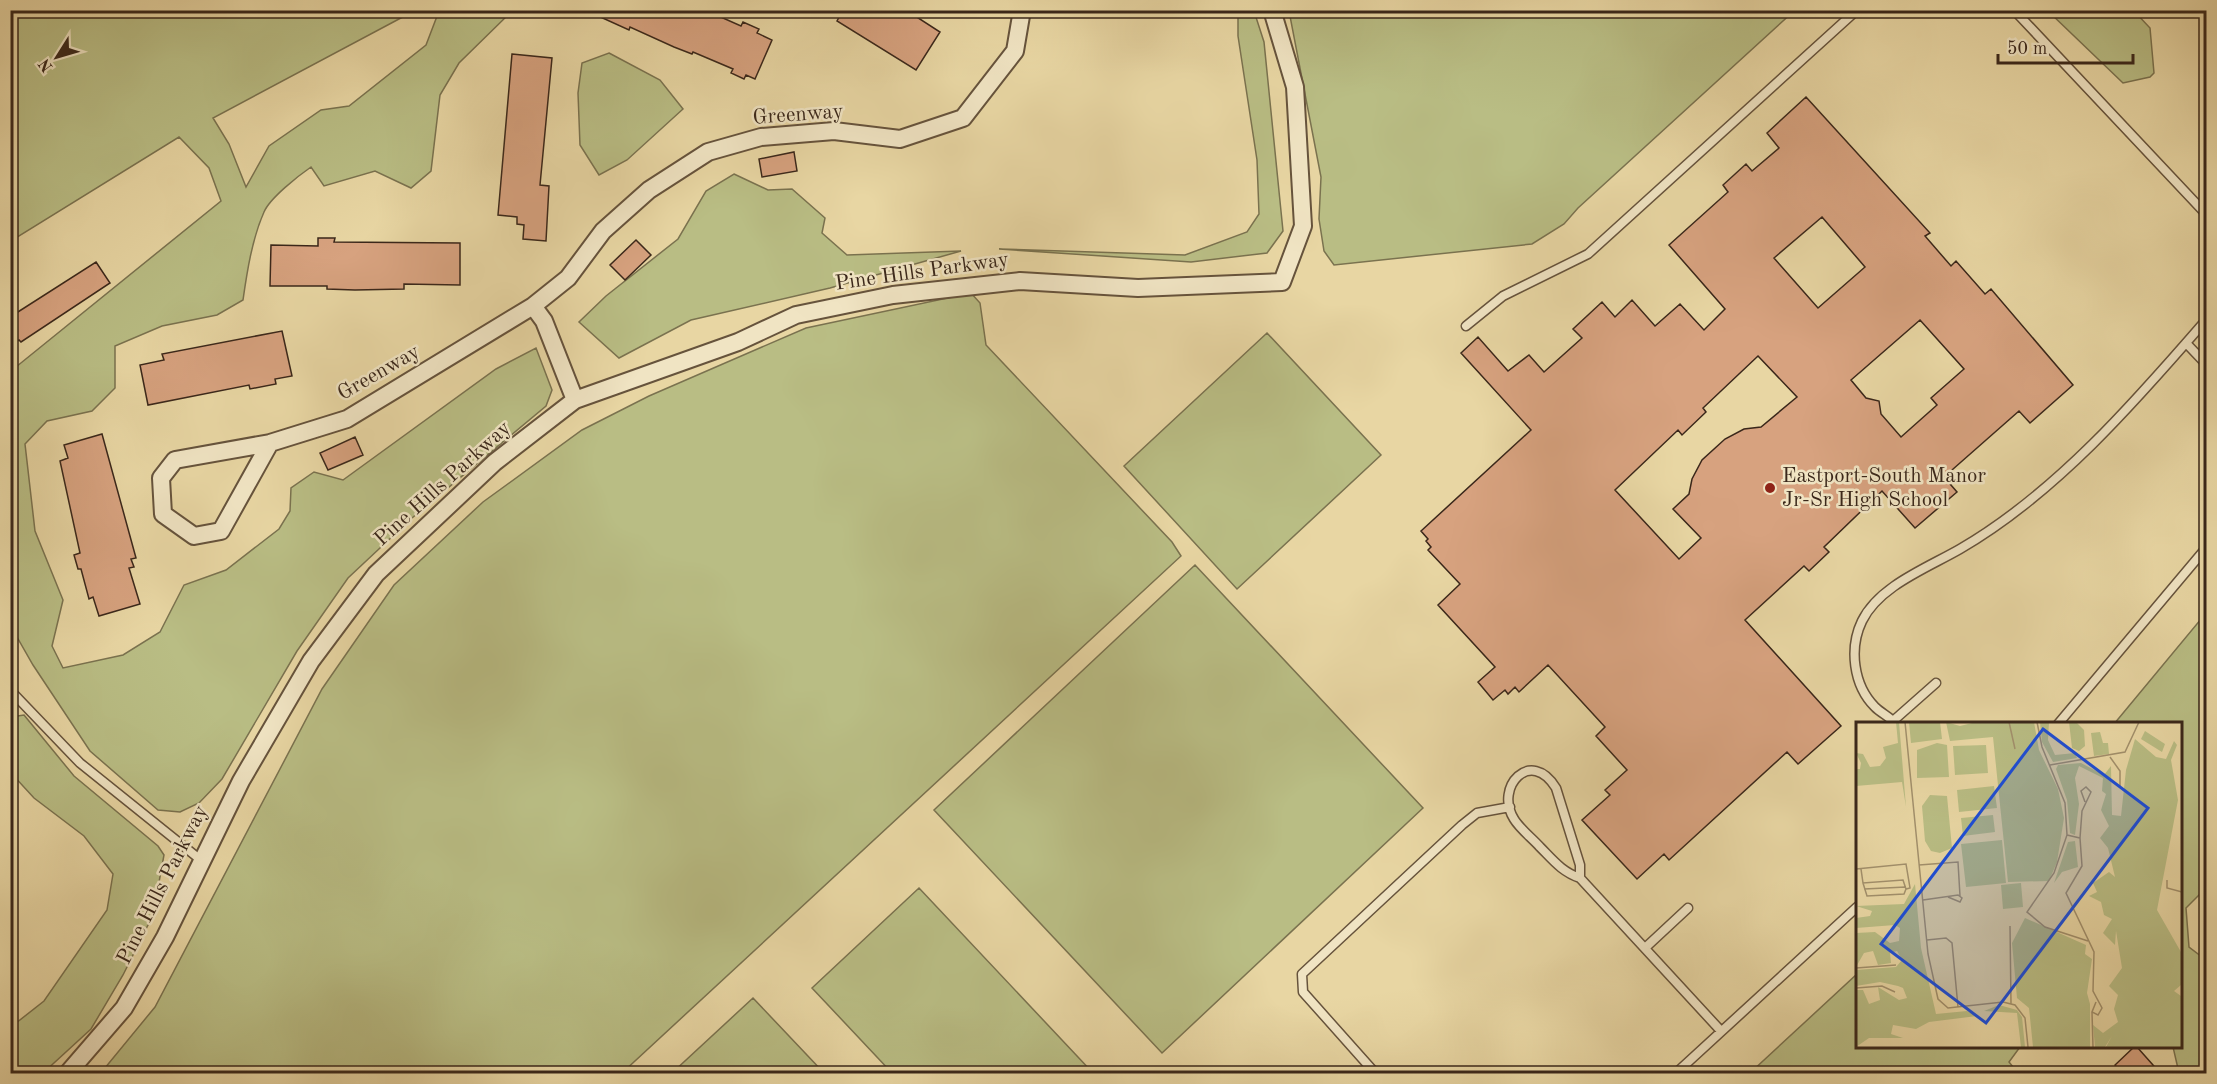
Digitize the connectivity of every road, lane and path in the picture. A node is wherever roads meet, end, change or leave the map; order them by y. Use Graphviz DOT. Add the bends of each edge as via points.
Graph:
graph roads {
  1 [pos="1022,10"];
  2 [pos="1272,10"];
  3 [pos="1857,10"];
  4 [pos="2014,10"];
  5 [pos="2206,214"];
  6 [pos="533,306"];
  7 [pos="2206,320"];
  8 [pos="1466,326"];
  9 [pos="2186,343"];
  10 [pos="2206,364"];
  11 [pos="575,400"];
  12 [pos="270,443"];
  13 [pos="2206,548"];
  14 [pos="1936,683"];
  15 [pos="10,690"];
  16 [pos="1894,722"];
  17 [pos="2060,722"];
  18 [pos="1510,807"];
  19 [pos="202,861"];
  20 [pos="1580,878"];
  21 [pos="1688,908"];
  22 [pos="1856,908"];
  23 [pos="1645,948"];
  24 [pos="1721,1031"];
  25 [pos="67,1074"];
  26 [pos="1376,1074"];
  27 [pos="1675,1074"];
  1 -- 6 [label="street, Greenway" via="1015,51 963,118 900,139 834,131 760,137 708,152 649,190 610,224 568,278"];
  2 -- 11 [label="street, Pine Hills Parkway" via="1295,87 1303,226 1282,282 1138,288 1020,281 893,295 796,315 738,342"];
  3 -- 8 [label="lane" via="1588,254 1503,296"];
  4 -- 5 [label="lane"];
  6 -- 11 [label="street" via="544,321"];
  6 -- 12 [label="street, Greenway" via="347,419"];
  7 -- 9 [label="lane"];
  9 -- 10 [label="lane"];
  9 -- 16 [label="lane" via="2080,455 2036,495 1974,541 1882,595 1868,612 1857,638 1856,671 1874,706"];
  11 -- 19 [label="street, Pine Hills Parkway" via="495,462 376,574 311,661 242,781"];
  12 -- 12 [label="street, Greenway" via="175,460 161,478 163,514 194,536 221,531"];
  13 -- 17 [label="lane"];
  14 -- 16 [label="lane"];
  15 -- 19 [label="lane" via="80,763"];
  18 -- 20 [label="lane" via="1514,819 1565,873"];
  18 -- 20 [label="lane" via="1509,788 1515,777 1536,770 1549,777 1580,865"];
  18 -- 26 [label="lane" via="1478,813 1462,825 1302,974 1303,992"];
  19 -- 25 [label="street, Pine Hills Parkway" via="124,1008"];
  20 -- 23 [label="lane"];
  21 -- 23 [label="lane"];
  22 -- 24 [label="lane"];
  23 -- 24 [label="lane"];
  24 -- 27 [label="lane"];
}
